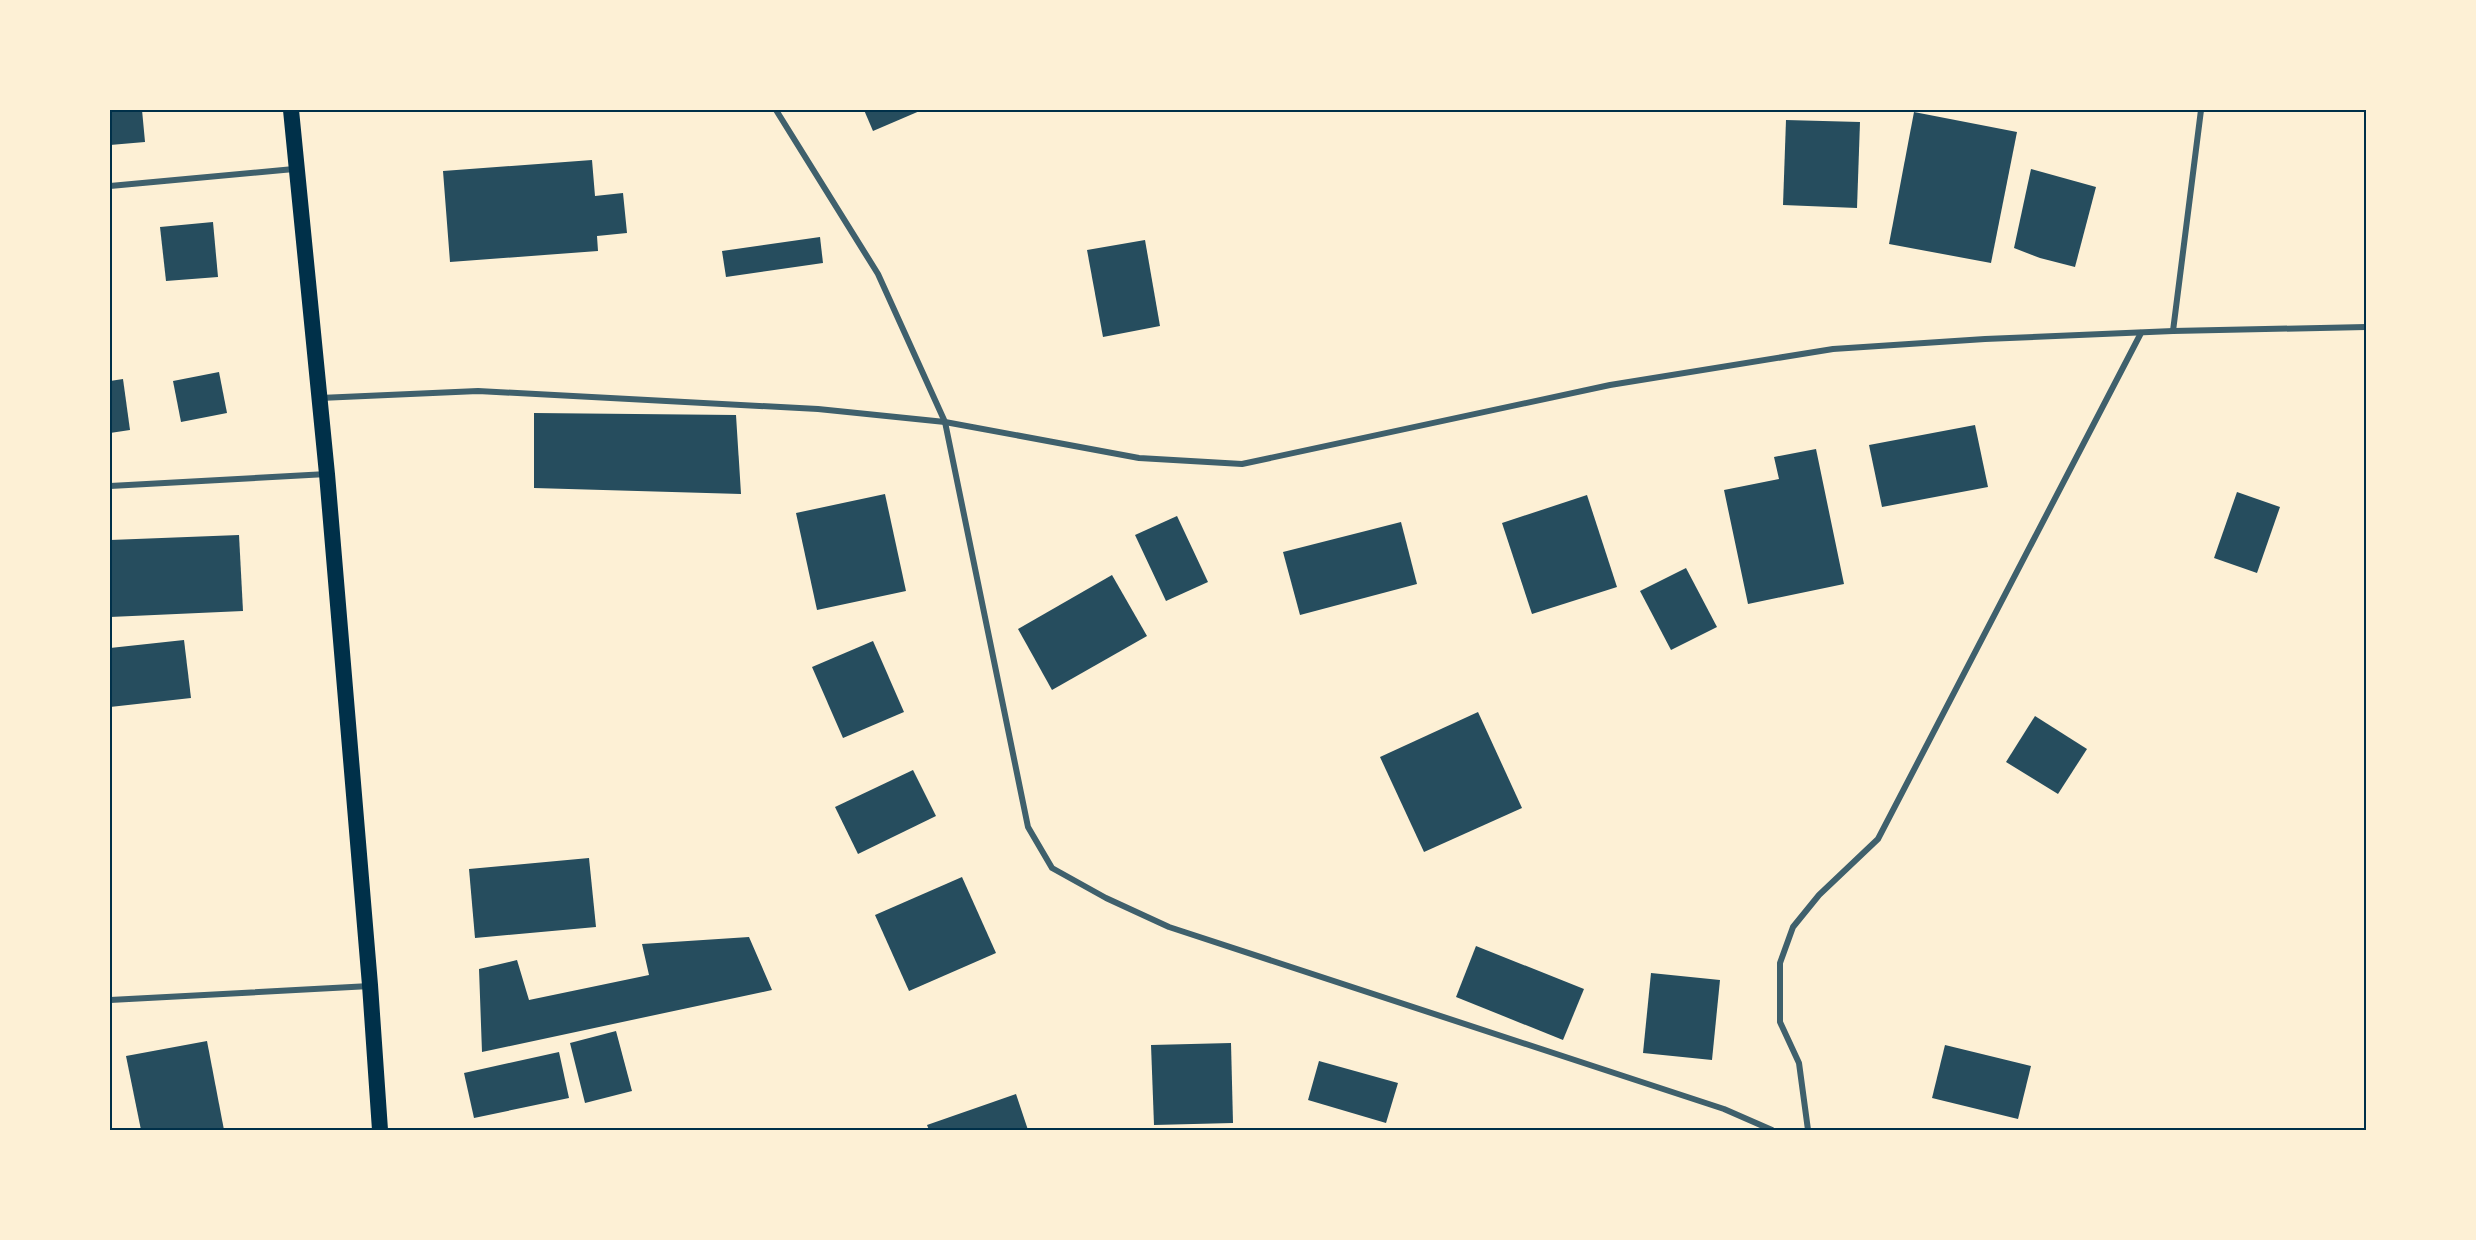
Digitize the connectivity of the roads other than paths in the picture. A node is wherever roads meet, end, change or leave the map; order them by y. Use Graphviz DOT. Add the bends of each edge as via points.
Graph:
graph roads {
  1 [pos="291,110"];
  2 [pos="776,110"];
  3 [pos="2201,110"];
  4 [pos="296,169"];
  5 [pos="110,186"];
  6 [pos="2367,327"];
  7 [pos="2174,331"];
  8 [pos="2141,333"];
  9 [pos="319,398"];
  10 [pos="945,422"];
  11 [pos="327,474"];
  12 [pos="110,486"];
  13 [pos="370,986"];
  14 [pos="110,1000"];
  15 [pos="380,1131"];
  16 [pos="1772,1131"];
  17 [pos="1808,1131"];
  1 -- 4 [label="highway"];
  2 -- 10 [label="street" via="879,274"];
  3 -- 7 [label="street"];
  4 -- 5 [label="street"];
  4 -- 9 [label="highway"];
  6 -- 7 [label="street"];
  7 -- 8 [label="street"];
  8 -- 10 [label="street" via="1833,349 1610,385 1242,464 1138,458"];
  8 -- 17 [label="street" via="1878,839 1819,895 1793,927 1780,963 1780,1022 1798,1063"];
  9 -- 10 [label="street" via="478,391 819,409"];
  9 -- 11 [label="highway"];
  10 -- 16 [label="street" via="1028,827 1053,868 1169,927 1724,1108"];
  11 -- 12 [label="street"];
  11 -- 13 [label="highway"];
  13 -- 14 [label="street"];
  13 -- 15 [label="highway"];
}
